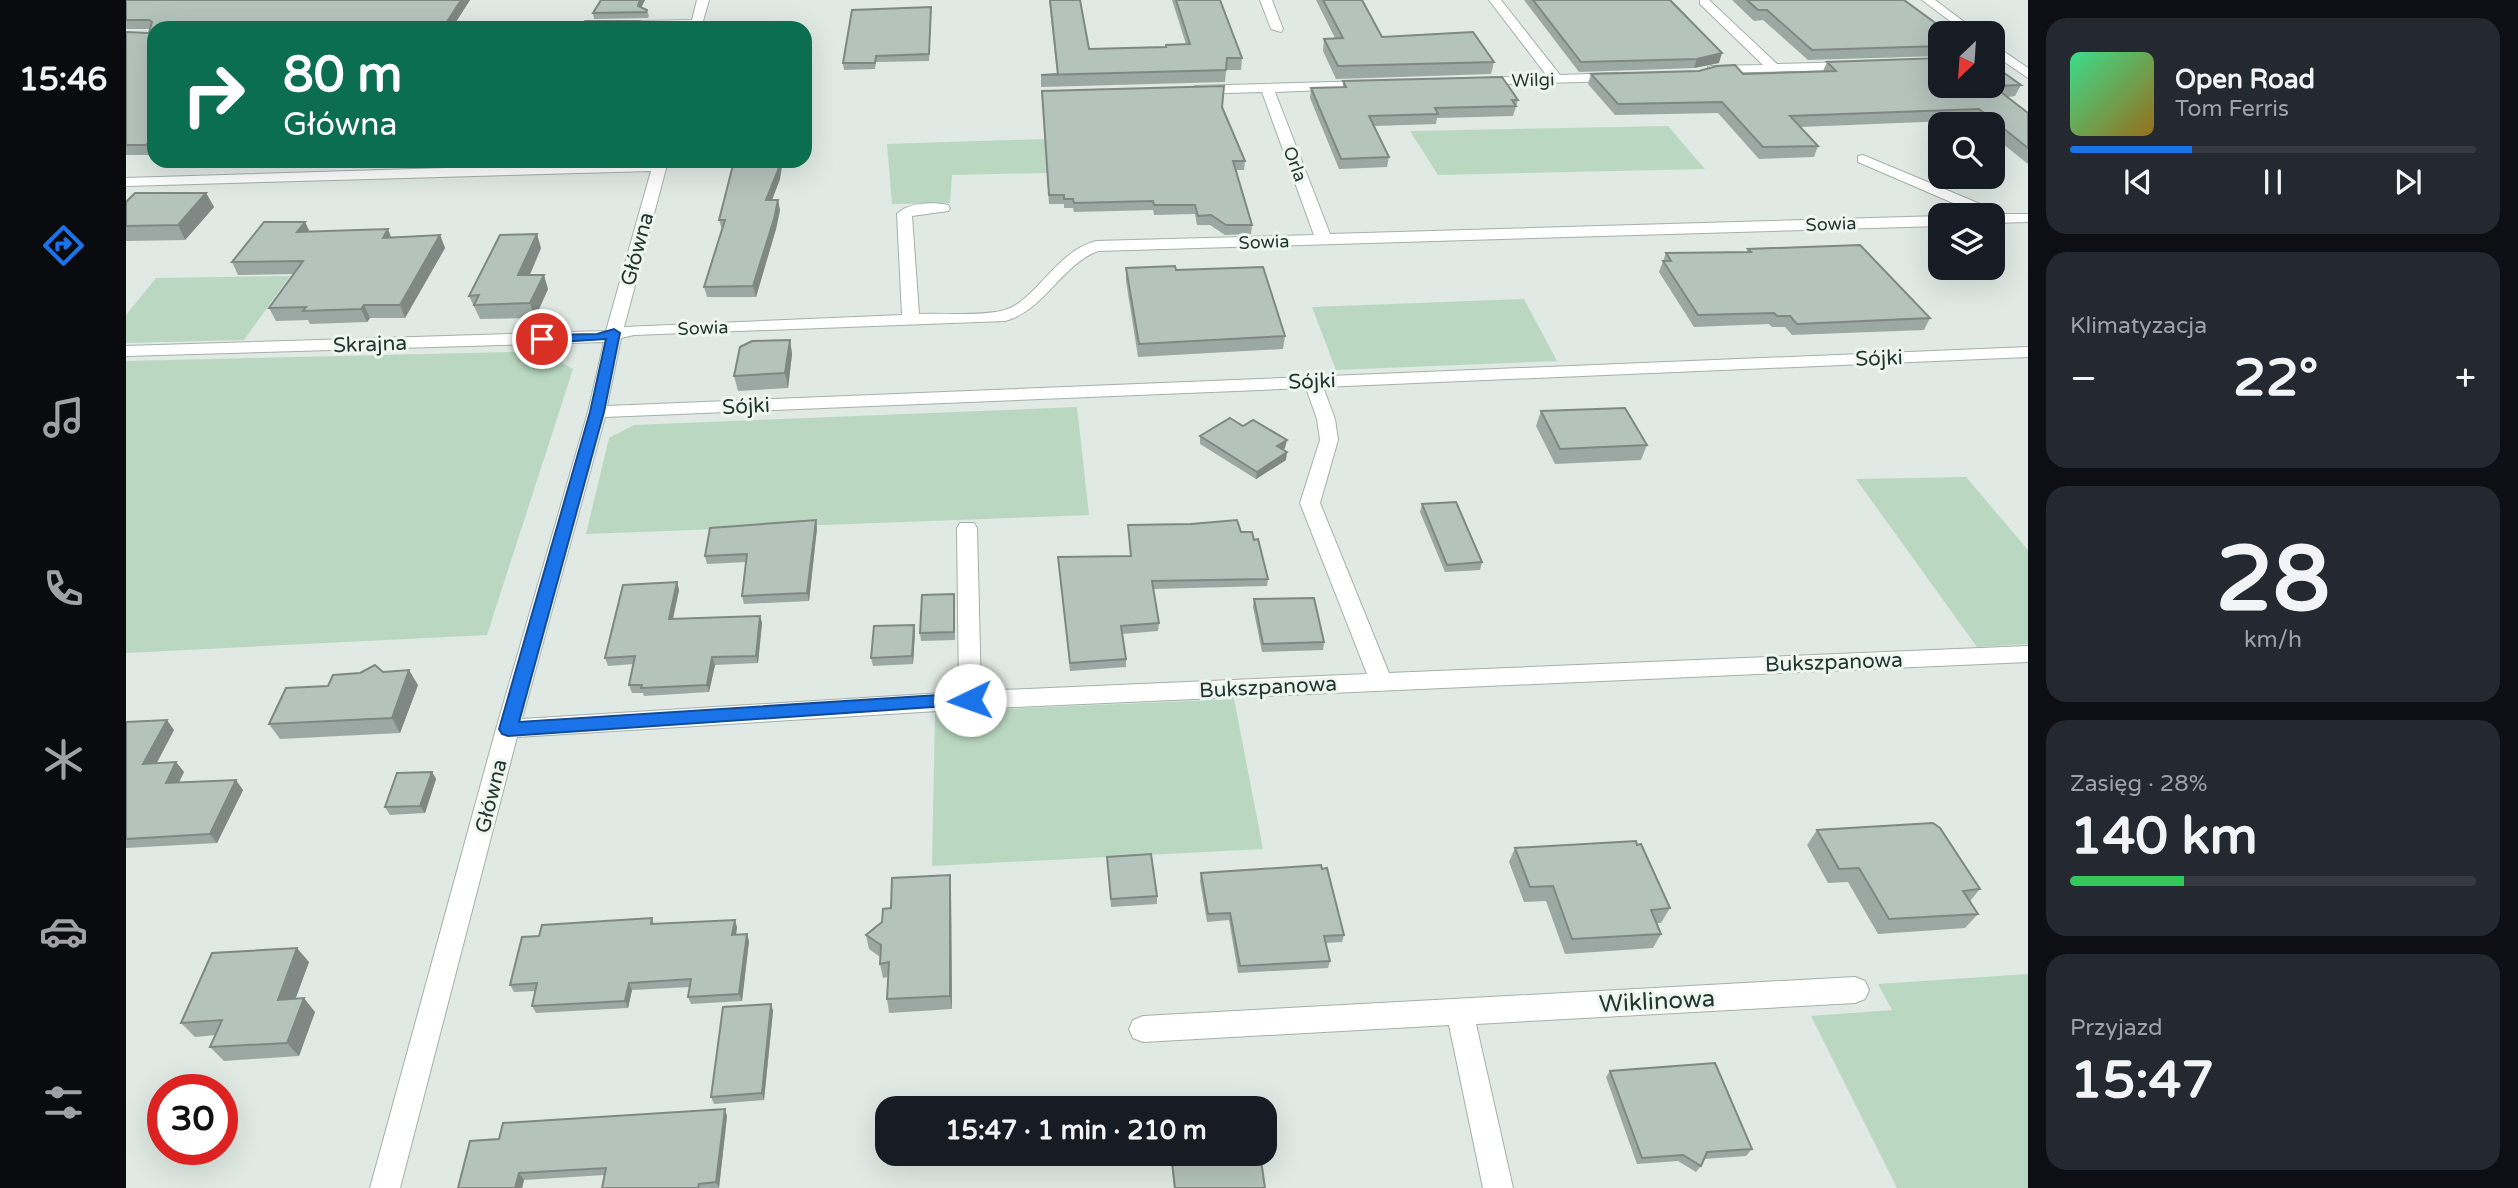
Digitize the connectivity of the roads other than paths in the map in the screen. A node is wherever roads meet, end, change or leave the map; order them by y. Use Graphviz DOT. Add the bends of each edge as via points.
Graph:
graph roads {
  1 [pos="703,0"];
  2 [pos="1266,0"];
  3 [pos="1496,0"];
  4 [pos="1928,0"];
  5 [pos="1703,2"];
  6 [pos="697,21"];
  7 [pos="1957,21"];
  8 [pos="1278,29"];
  9 [pos="2006,57"];
  10 [pos="2006,60"];
  11 [pos="2010,60"];
  12 [pos="2028,60"];
  13 [pos="1872,65"];
  14 [pos="1775,69"];
  15 [pos="2028,74"];
  16 [pos="1695,75"];
  17 [pos="1626,77"];
  18 [pos="1556,79"];
  19 [pos="1460,82"];
  20 [pos="1377,85"];
  21 [pos="1267,88"];
  22 [pos="1187,90"];
  23 [pos="1863,159"];
  24 [pos="534,168"];
  25 [pos="659,168"];
  26 [pos="126,181"];
  27 [pos="1961,203"];
  28 [pos="943,208"];
  29 [pos="2028,218"];
  30 [pos="2005,219"];
  31 [pos="1928,221"];
  32 [pos="1324,240"];
  33 [pos="911,320"];
  34 [pos="614,333"];
  35 [pos="126,351"];
  36 [pos="2028,352"];
  37 [pos="1312,381"];
  38 [pos="597,412"];
  39 [pos="967,528"];
  40 [pos="2028,654"];
  41 [pos="1381,682"];
  42 [pos="970,700"];
  43 [pos="508,729"];
  44 [pos="1855,990"];
  45 [pos="1460,1012"];
  46 [pos="1143,1029"];
  47 [pos="385,1188"];
  48 [pos="1498,1188"];
  1 -- 6 [label="street"];
  2 -- 8 [label="street"];
  3 -- 18 [label="street"];
  4 -- 7 [label="street"];
  5 -- 14 [label="street"];
  9 -- 11 [label="street"];
  10 -- 11 [label="street"];
  11 -- 12 [label="street"];
  11 -- 15 [label="street"];
  13 -- 14 [label="street"];
  14 -- 16 [label="street" via="1712,70"];
  17 -- 18 [label="street, Wilgi"];
  18 -- 19 [label="street, Wilgi"];
  20 -- 21 [label="street"];
  21 -- 22 [label="street"];
  21 -- 32 [label="street, Orla"];
  23 -- 27 [label="street"];
  24 -- 26 [label="street"];
  25 -- 34 [label="street, Główna"];
  28 -- 33 [label="street" via="904,214"];
  29 -- 30 [label="street"];
  31 -- 32 [label="street, Sowia"];
  32 -- 33 [label="street, Sowia" via="1096,246 1076,255 1023,308 1005,316"];
  33 -- 34 [label="street, Sowia"];
  34 -- 35 [label="street, Skrajna" via="584,338"];
  34 -- 38 [label="street, Główna"];
  36 -- 37 [label="street, Sójki"];
  37 -- 38 [label="street, Sójki"];
  37 -- 41 [label="street" via="1330,437 1310,503"];
  38 -- 43 [label="street, Główna"];
  39 -- 42 [label="street"];
  40 -- 41 [label="street, Bukszpanowa"];
  41 -- 42 [label="street, Bukszpanowa"];
  42 -- 43 [label="street, Bukszpanowa"];
  43 -- 47 [label="street, Główna"];
  44 -- 45 [label="street, Wiklinowa"];
  45 -- 46 [label="street, Wiklinowa"];
  45 -- 48 [label="street"];
}
